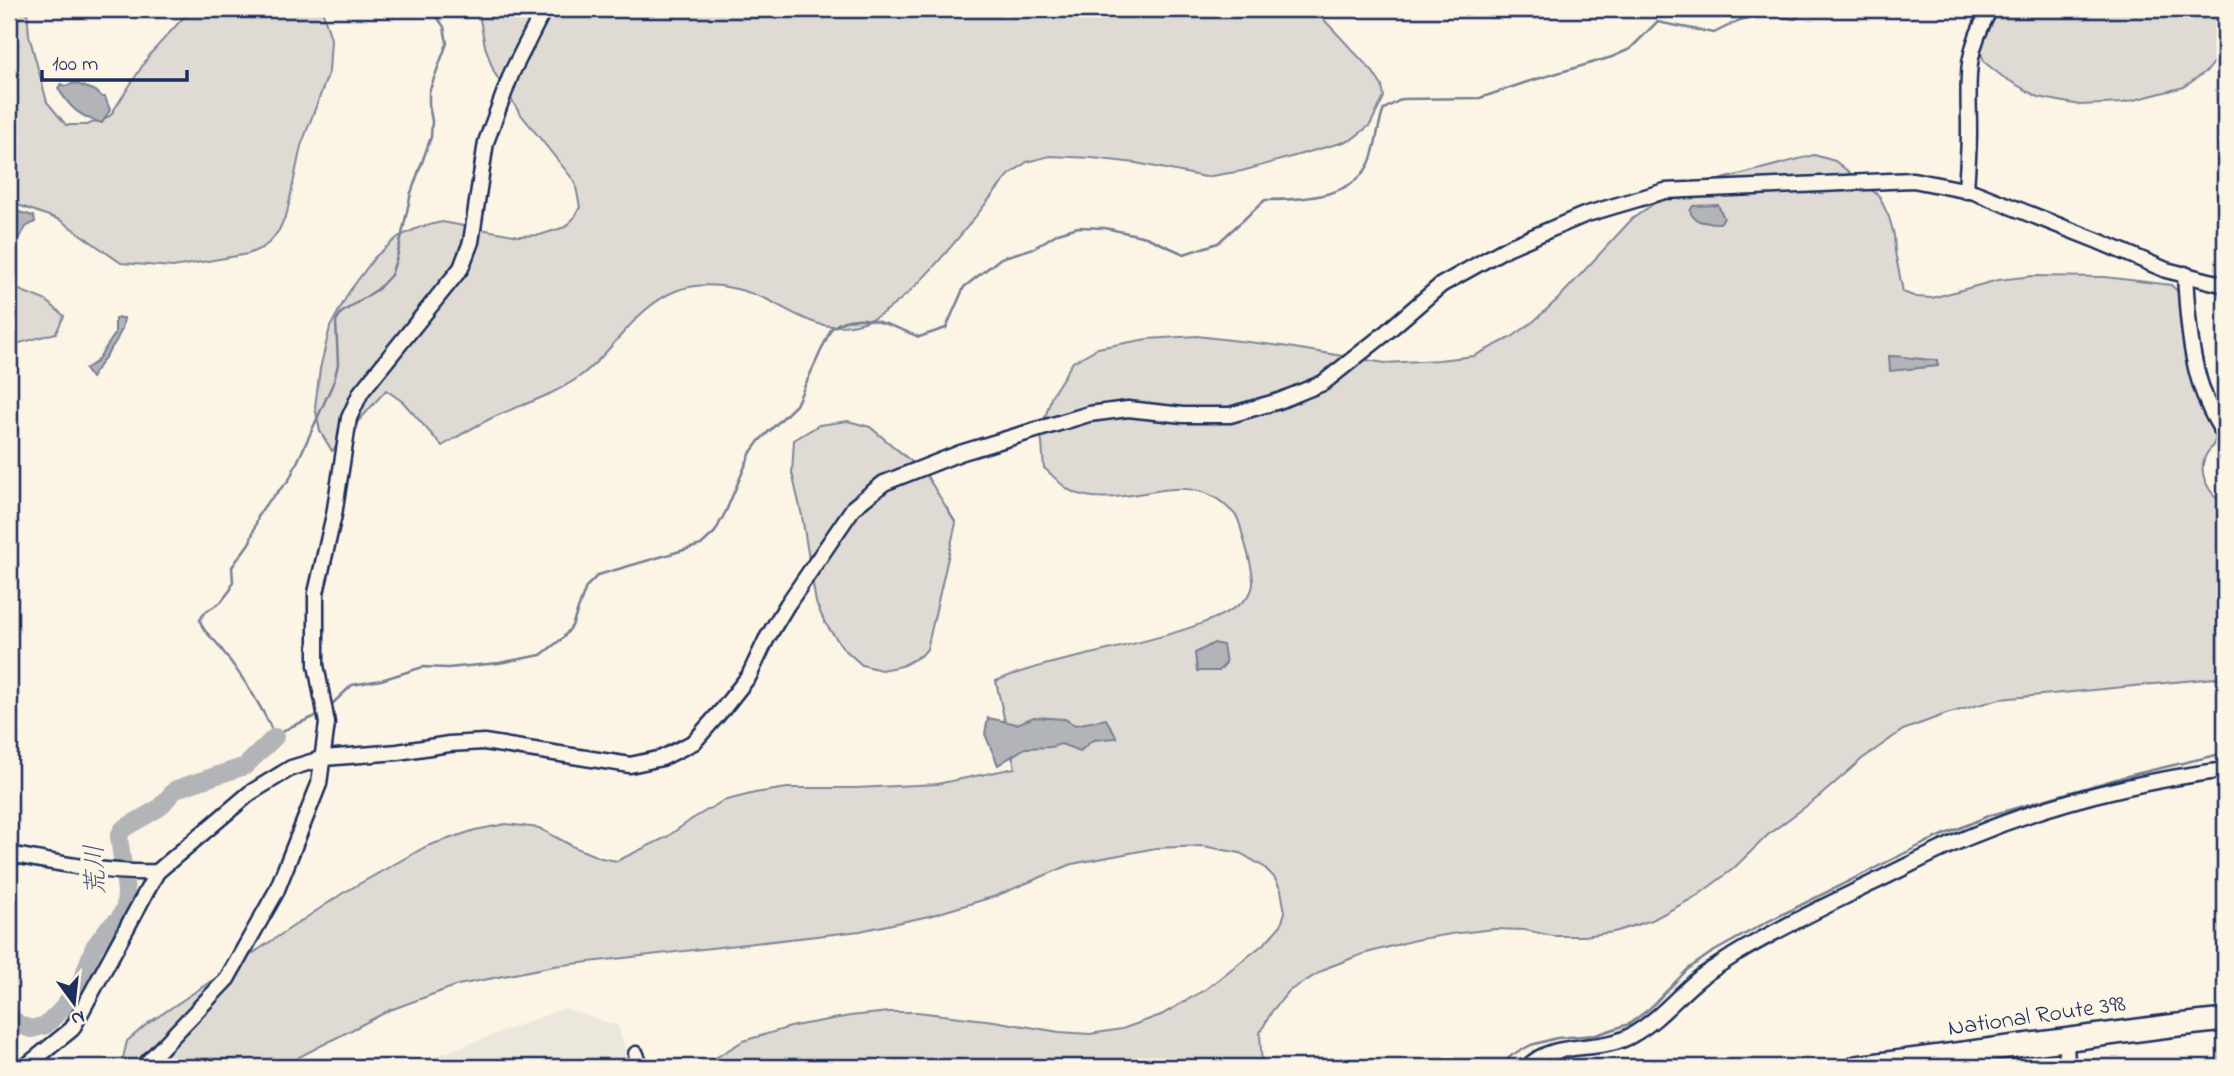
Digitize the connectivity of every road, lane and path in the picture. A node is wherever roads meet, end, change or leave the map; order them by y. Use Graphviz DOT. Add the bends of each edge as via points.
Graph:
graph roads {
  1 [pos="544,9"];
  2 [pos="1990,9"];
  3 [pos="1966,191"];
  4 [pos="2185,274"];
  5 [pos="2225,285"];
  6 [pos="2225,435"];
  7 [pos="324,758"];
  8 [pos="2225,770"];
  9 [pos="9,854"];
  10 [pos="157,872"];
  11 [pos="2225,1020"];
  12 [pos="2066,1039"];
  13 [pos="25,1067"];
  14 [pos="143,1067"];
  15 [pos="1528,1067"];
  16 [pos="1857,1067"];
  17 [pos="2067,1067"];
  1 -- 7 [label="street" via="512,72 486,142 471,242 461,268 361,392 349,418 316,593"];
  2 -- 3 [label="street" via="1968,67"];
  3 -- 4 [label="street"];
  3 -- 7 [label="street" via="1913,180 1665,191 1584,215 1507,248 1441,285 1323,383 1279,401 1230,415 1128,409 1089,414 971,449 884,482 855,507 787,605 750,676 694,742 662,758 630,765 484,742"];
  4 -- 5 [label="street"];
  4 -- 6 [label="street" via="2189,332 2201,387"];
  7 -- 10 [label="street" via="291,768 250,793"];
  7 -- 14 [label="street" via="319,784 276,892 227,979"];
  8 -- 15 [label="street" via="2184,775 2027,814 1968,837 1736,954 1701,977 1660,1017 1628,1037 1551,1052"];
  9 -- 10 [label="street" via="74,866"];
  10 -- 13 [label="street" via="72,1029"];
  11 -- 12 [label="highway, National Route 398"];
  12 -- 16 [label="highway, National Route 398"];
  12 -- 17 [label="street"];
}
